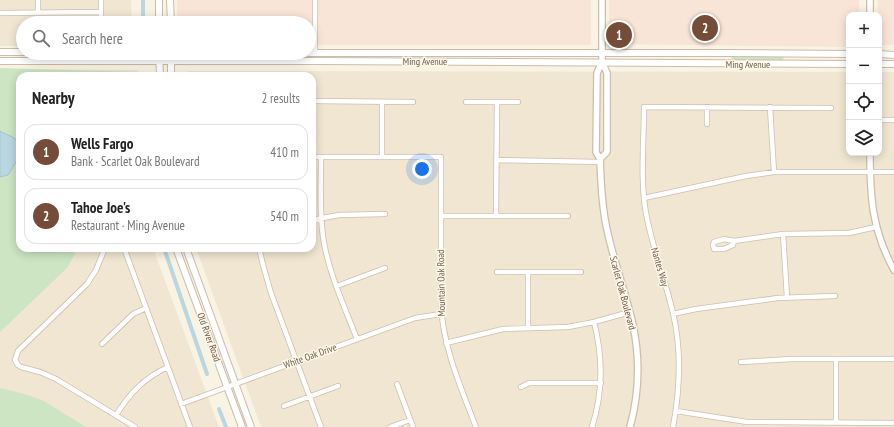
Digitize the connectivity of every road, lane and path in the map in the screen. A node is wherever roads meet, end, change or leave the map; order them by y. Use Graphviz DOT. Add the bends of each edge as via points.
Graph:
graph roads {
  1 [pos="38,0"];
  2 [pos="101,0"];
  3 [pos="159,0"];
  4 [pos="170,0"];
  5 [pos="315,0"];
  6 [pos="602,0"];
  7 [pos="870,0"];
  8 [pos="101,12"];
  9 [pos="870,12"];
  10 [pos="0,13"];
  11 [pos="38,13"];
  12 [pos="101,16"];
  13 [pos="159,16"];
  14 [pos="171,16"];
  15 [pos="314,16"];
  16 [pos="0,52"];
  17 [pos="16,52"];
  18 [pos="316,53"];
  19 [pos="602,54"];
  20 [pos="846,54"];
  21 [pos="882,54"];
  22 [pos="894,54"];
  23 [pos="0,61"];
  24 [pos="160,61"];
  25 [pos="171,61"];
  26 [pos="602,62"];
  27 [pos="846,64"];
  28 [pos="882,64"];
  29 [pos="894,64"];
  30 [pos="160,72"];
  31 [pos="171,72"];
  32 [pos="316,102"];
  33 [pos="382,102"];
  34 [pos="412,102"];
  35 [pos="466,102"];
  36 [pos="497,102"];
  37 [pos="518,102"];
  38 [pos="707,107"];
  39 [pos="770,107"];
  40 [pos="831,108"];
  41 [pos="882,120"];
  42 [pos="894,120"];
  43 [pos="707,124"];
  44 [pos="870,156"];
  45 [pos="316,157"];
  46 [pos="321,157"];
  47 [pos="382,157"];
  48 [pos="496,160"];
  49 [pos="601,160"];
  50 [pos="870,171"];
  51 [pos="774,172"];
  52 [pos="894,172"];
  53 [pos="644,198"];
  54 [pos="385,214"];
  55 [pos="441,216"];
  56 [pos="496,216"];
  57 [pos="568,216"];
  58 [pos="321,218"];
  59 [pos="316,219"];
  60 [pos="876,227"];
  61 [pos="783,234"];
  62 [pos="734,241"];
  63 [pos="103,252"];
  64 [pos="125,252"];
  65 [pos="177,252"];
  66 [pos="187,252"];
  67 [pos="260,252"];
  68 [pos="385,268"];
  69 [pos="894,270"];
  70 [pos="496,272"];
  71 [pos="528,272"];
  72 [pos="581,272"];
  73 [pos="337,286"];
  74 [pos="835,296"];
  75 [pos="787,297"];
  76 [pos="146,308"];
  77 [pos="630,312"];
  78 [pos="441,314"];
  79 [pos="673,314"];
  80 [pos="594,322"];
  81 [pos="528,328"];
  82 [pos="357,339"];
  83 [pos="446,343"];
  84 [pos="102,344"];
  85 [pos="836,359"];
  86 [pos="894,359"];
  87 [pos="296,362"];
  88 [pos="741,362"];
  89 [pos="168,367"];
  90 [pos="601,383"];
  91 [pos="235,384"];
  92 [pos="397,384"];
  93 [pos="227,386"];
  94 [pos="338,386"];
  95 [pos="521,387"];
  96 [pos="309,397"];
  97 [pos="181,404"];
  98 [pos="284,406"];
  99 [pos="676,411"];
  100 [pos="116,416"];
  101 [pos="410,420"];
  102 [pos="739,421"];
  103 [pos="836,422"];
  104 [pos="894,423"];
  105 [pos="135,427"];
  106 [pos="190,427"];
  107 [pos="242,427"];
  108 [pos="251,427"];
  109 [pos="320,427"];
  110 [pos="390,427"];
  111 [pos="413,427"];
  112 [pos="476,427"];
  113 [pos="592,427"];
  114 [pos="630,427"];
  115 [pos="673,427"];
  116 [pos="738,427"];
  1 -- 11 [label="street"];
  2 -- 8 [label="street"];
  3 -- 13 [label="main road"];
  4 -- 14 [label="main road"];
  5 -- 15 [label="street"];
  6 -- 19 [label="street, Scarlet Oak Boulevard"];
  7 -- 9 [label="street"];
  8 -- 11 [label="street"];
  8 -- 12 [label="street"];
  10 -- 11 [label="street"];
  16 -- 17 [label="main road"];
  18 -- 19 [label="main road, Ming Avenue"];
  19 -- 20 [label="main road, Ming Avenue"];
  19 -- 26 [label="street, Scarlet Oak Boulevard"];
  21 -- 22 [label="main road"];
  23 -- 24 [label="main road, Ming Avenue"];
  24 -- 25 [label="main road, Ming Avenue"];
  24 -- 30 [label="main road"];
  25 -- 26 [label="main road, Ming Avenue"];
  25 -- 31 [label="main road"];
  26 -- 27 [label="main road, Ming Avenue"];
  26 -- 49 [label="street, Scarlet Oak Boulevard" via="596,73 596,152"];
  26 -- 49 [label="street, Scarlet Oak Boulevard" via="607,73 607,152"];
  28 -- 29 [label="main road"];
  32 -- 33 [label="street"];
  33 -- 34 [label="street"];
  33 -- 47 [label="street"];
  35 -- 36 [label="street"];
  36 -- 37 [label="street"];
  36 -- 48 [label="street"];
  38 -- 39 [label="street"];
  38 -- 43 [label="street"];
  38 -- 53 [label="street, Nantes Way" via="644,107"];
  39 -- 40 [label="street"];
  39 -- 51 [label="street"];
  41 -- 42 [label="street"];
  44 -- 50 [label="street"];
  45 -- 46 [label="street"];
  46 -- 47 [label="street"];
  46 -- 58 [label="street"];
  47 -- 55 [label="street, Mountain Oak Road" via="441,157"];
  48 -- 49 [label="street"];
  48 -- 56 [label="street"];
  49 -- 77 [label="street, Scarlet Oak Boulevard" via="605,221"];
  50 -- 51 [label="street"];
  50 -- 52 [label="street"];
  50 -- 60 [label="street" via="871,200"];
  51 -- 53 [label="street"];
  53 -- 79 [label="street, Nantes Way" via="648,223"];
  54 -- 58 [label="street"];
  55 -- 56 [label="street"];
  55 -- 78 [label="street, Mountain Oak Road"];
  56 -- 57 [label="street"];
  58 -- 59 [label="street"];
  58 -- 73 [label="street" via="327,256"];
  60 -- 61 [label="street" via="849,233"];
  60 -- 69 [label="street" via="884,252"];
  61 -- 62 [label="street"];
  61 -- 75 [label="street"];
  63 -- 100 [label="street" via="87,284 18,351 15,360 18,365 56,379"];
  64 -- 76 [label="street"];
  65 -- 93 [label="main road, Old River Road"];
  66 -- 91 [label="main road, Old River Road"];
  67 -- 87 [label="street" via="267,281"];
  68 -- 73 [label="street"];
  70 -- 71 [label="street"];
  71 -- 72 [label="street"];
  71 -- 81 [label="street"];
  73 -- 82 [label="street"];
  74 -- 75 [label="street"];
  75 -- 79 [label="street"];
  76 -- 84 [label="street" via="133,314"];
  76 -- 89 [label="street"];
  77 -- 80 [label="street"];
  77 -- 114 [label="street, Scarlet Oak Boulevard" via="636,340 638,370 636,400"];
  78 -- 82 [label="street, White Oak Drive" via="415,318"];
  78 -- 83 [label="street, Mountain Oak Road"];
  79 -- 99 [label="street, Nantes Way" via="679,367"];
  80 -- 81 [label="street" via="568,327"];
  80 -- 90 [label="street" via="601,358"];
  81 -- 83 [label="street" via="504,329"];
  82 -- 87 [label="street, White Oak Drive"];
  83 -- 112 [label="street, Mountain Oak Road"];
  85 -- 86 [label="street"];
  85 -- 88 [label="street"];
  85 -- 103 [label="street"];
  87 -- 91 [label="street, White Oak Drive"];
  87 -- 96 [label="street"];
  89 -- 97 [label="street"];
  89 -- 100 [label="street" via="138,386 125,400"];
  90 -- 95 [label="street" via="529,383"];
  90 -- 113 [label="street"];
  91 -- 93 [label="street, White Oak Drive"];
  91 -- 108 [label="main road, Old River Road"];
  92 -- 101 [label="street"];
  93 -- 97 [label="street, White Oak Drive"];
  93 -- 107 [label="main road, Old River Road"];
  94 -- 96 [label="street"];
  96 -- 98 [label="street"];
  96 -- 109 [label="street"];
  97 -- 106 [label="street"];
  99 -- 102 [label="street"];
  99 -- 115 [label="street, Nantes Way"];
  100 -- 105 [label="street"];
  101 -- 110 [label="street"];
  101 -- 111 [label="street"];
  102 -- 103 [label="street"];
  102 -- 116 [label="street"];
  103 -- 104 [label="street"];
}
